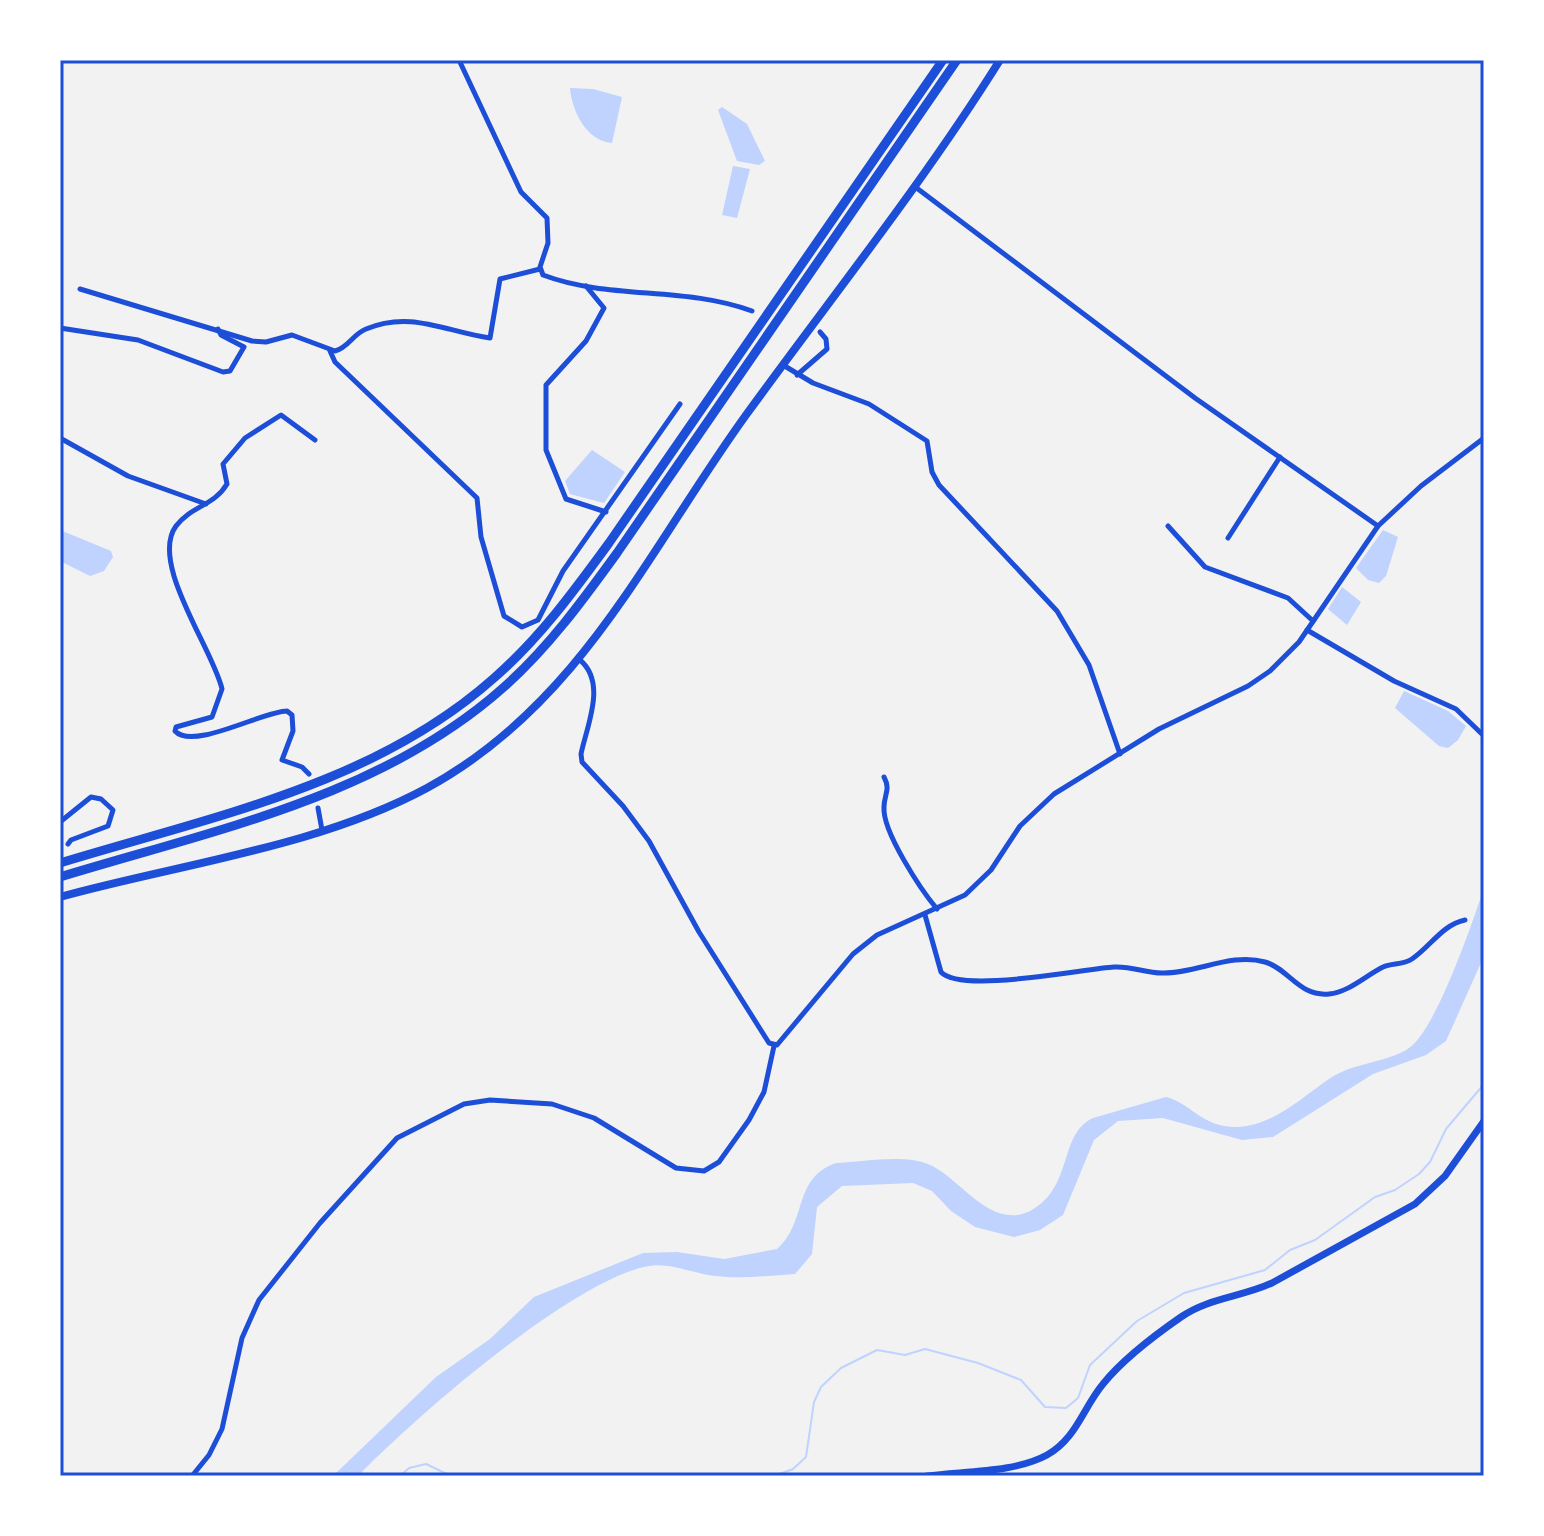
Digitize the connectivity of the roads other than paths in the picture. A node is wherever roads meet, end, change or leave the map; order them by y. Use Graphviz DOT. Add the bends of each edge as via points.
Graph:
graph roads {
  1 [pos="459,60"];
  2 [pos="943,60"];
  3 [pos="957,60"];
  4 [pos="1000,60"];
  5 [pos="913,185"];
  6 [pos="540,269"];
  7 [pos="585,285"];
  8 [pos="80,289"];
  9 [pos="752,311"];
  10 [pos="60,328"];
  11 [pos="218,328"];
  12 [pos="820,332"];
  13 [pos="330,351"];
  14 [pos="783,365"];
  15 [pos="797,375"];
  16 [pos="680,404"];
  17 [pos="60,438"];
  18 [pos="1484,438"];
  19 [pos="315,440"];
  20 [pos="1280,457"];
  21 [pos="207,505"];
  22 [pos="606,512"];
  23 [pos="1168,526"];
  24 [pos="1378,526"];
  25 [pos="1228,538"];
  26 [pos="1313,621"];
  27 [pos="1307,630"];
  28 [pos="580,660"];
  29 [pos="1484,736"];
  30 [pos="1120,754"];
  31 [pos="309,774"];
  32 [pos="884,777"];
  33 [pos="318,808"];
  34 [pos="60,822"];
  35 [pos="322,831"];
  36 [pos="68,844"];
  37 [pos="60,863"];
  38 [pos="60,877"];
  39 [pos="60,897"];
  40 [pos="937,909"];
  41 [pos="925,915"];
  42 [pos="1465,920"];
  43 [pos="774,1046"];
  44 [pos="1484,1121"];
  45 [pos="192,1476"];
  46 [pos="927,1476"];
  1 -- 6 [label="street" via="521,192 547,218 548,243"];
  2 -- 37 [label="highway" via="609,543 557,612 492,680 426,729 344,773"];
  3 -- 38 [label="highway" via="608,565 516,676 433,740 349,785"];
  4 -- 5 [label="highway"];
  5 -- 14 [label="highway"];
  5 -- 20 [label="street"];
  6 -- 7 [label="street" via="545,276"];
  6 -- 13 [label="street" via="500,279 490,338 416,319 366,329 342,350"];
  7 -- 9 [label="street" via="696,297"];
  7 -- 22 [label="street" via="604,308 586,341 546,385 546,450 566,499"];
  8 -- 11 [label="street"];
  10 -- 11 [label="street" via="128,337 230,371 244,347"];
  11 -- 13 [label="street" via="261,342 292,335"];
  12 -- 15 [label="street" via="827,342 825,351"];
  13 -- 22 [label="street" via="335,362 477,498 481,537 504,616 513,623 524,628 538,620 561,575"];
  14 -- 15 [label="street"];
  14 -- 28 [label="highway"];
  15 -- 30 [label="street" via="869,404 927,441 939,485 1057,611 1089,665"];
  16 -- 22 [label="street"];
  17 -- 21 [label="street" via="128,476"];
  18 -- 24 [label="street"];
  19 -- 21 [label="street" via="281,415 245,438 223,464 227,484"];
  20 -- 24 [label="street"];
  20 -- 25 [label="street"];
  21 -- 31 [label="street" via="193,509 175,528 170,550 175,583 220,680 222,696 210,718 175,731 186,737 289,711 293,731 282,760"];
  23 -- 26 [label="street" via="1205,567 1288,598"];
  24 -- 26 [label="street"];
  26 -- 27 [label="street"];
  27 -- 29 [label="street" via="1394,681 1456,709"];
  27 -- 30 [label="street" via="1259,679"];
  28 -- 35 [label="highway" via="537,706 463,766 409,797"];
  28 -- 43 [label="street" via="592,676 594,692 582,762 649,841 699,932"];
  30 -- 40 [label="street" via="1054,794 1020,826 975,887"];
  32 -- 40 [label="street" via="889,790 883,809 904,861"];
  33 -- 35 [label="street"];
  34 -- 36 [label="street" via="91,797 113,810 108,826"];
  35 -- 39 [label="highway" via="81,887"];
  40 -- 41 [label="street"];
  41 -- 42 [label="street" via="941,972 954,979 1011,981 1128,966 1164,973 1259,961 1273,965 1304,990 1329,994 1386,966 1409,961 1449,925"];
  41 -- 43 [label="street" via="877,935 853,954"];
  43 -- 45 [label="street" via="764,1092 749,1120 719,1162 704,1171 676,1168 594,1118 552,1104 464,1104 397,1138 259,1300 245,1329 222,1429"];
  44 -- 46 [label="main road" via="1445,1176 1405,1210 1272,1283 1181,1317 1113,1372 1056,1449 1026,1463"];
}
